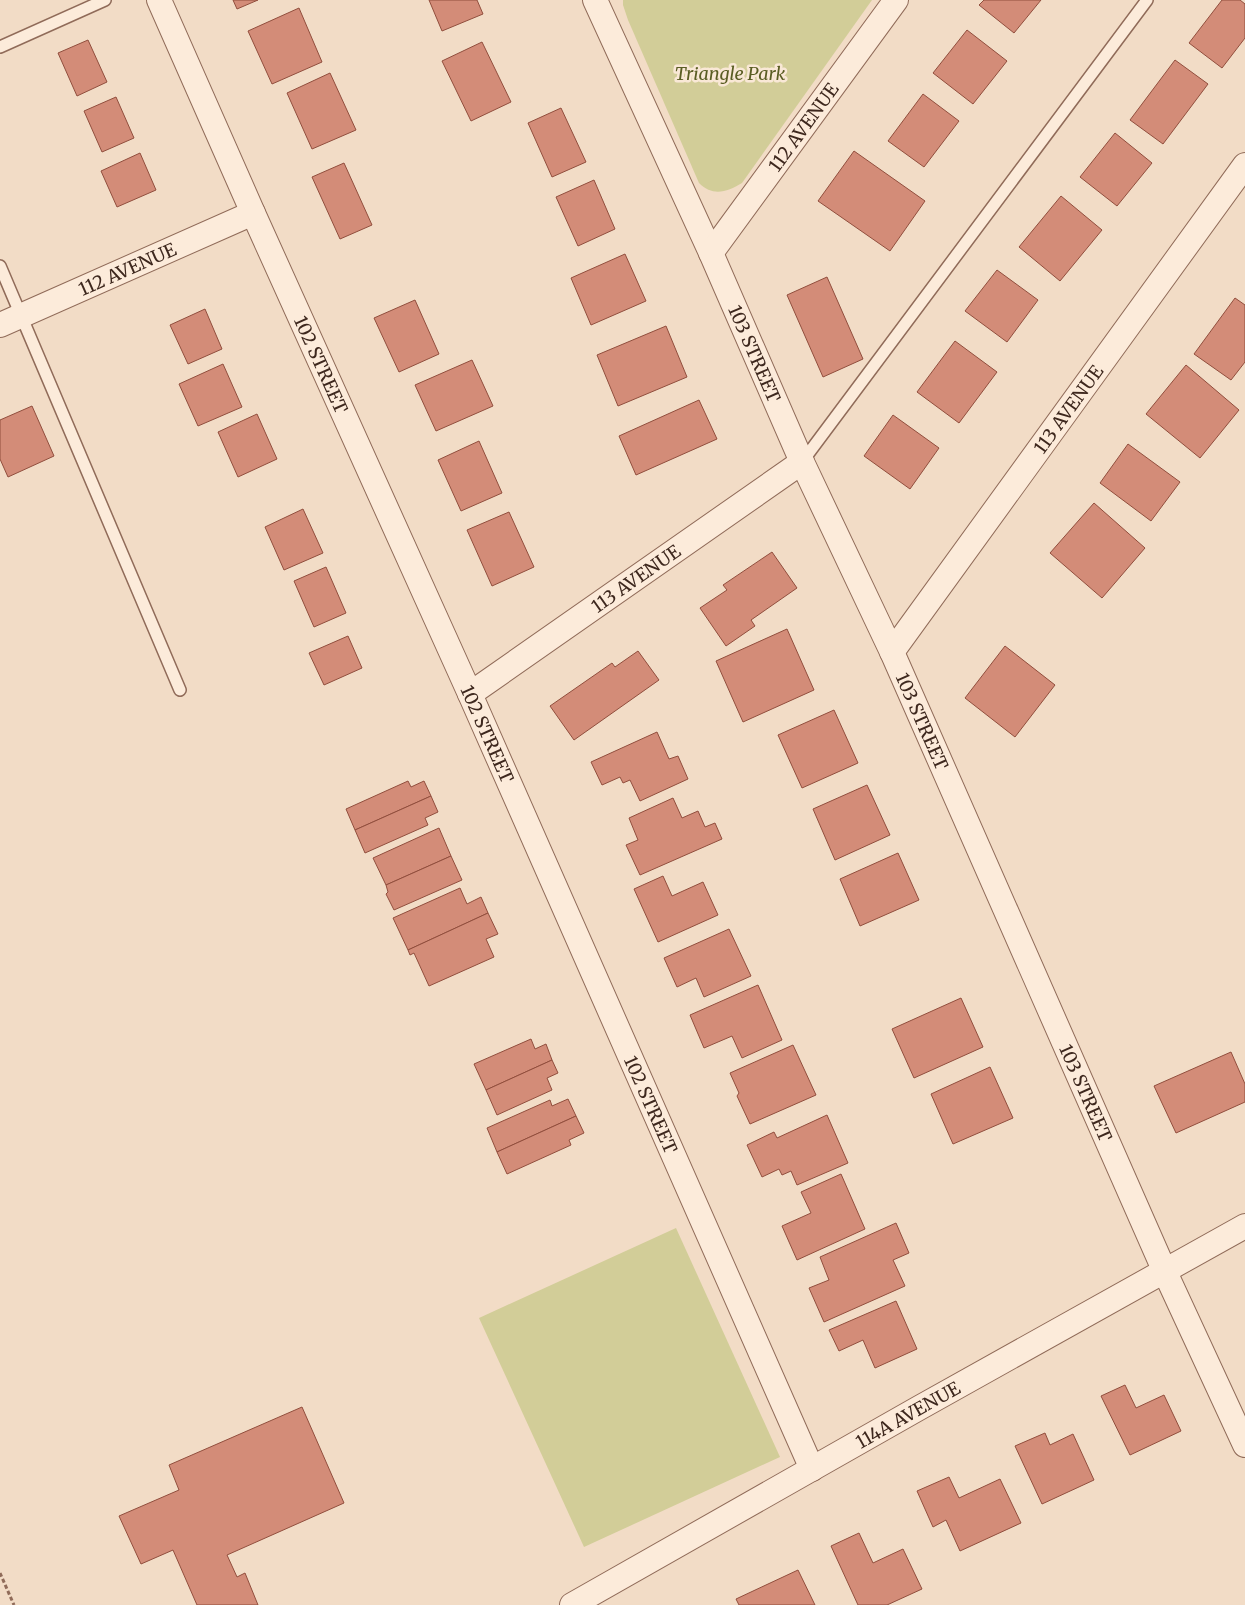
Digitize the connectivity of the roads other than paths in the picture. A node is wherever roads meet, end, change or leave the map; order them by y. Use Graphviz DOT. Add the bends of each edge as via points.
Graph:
graph roads {
  1 [pos="104,0"];
  2 [pos="159,0"];
  3 [pos="596,0"];
  4 [pos="896,0"];
  5 [pos="1147,0"];
  6 [pos="0,47"];
  7 [pos="1245,165"];
  8 [pos="253,213"];
  9 [pos="711,253"];
  10 [pos="0,266"];
  11 [pos="21,315"];
  12 [pos="0,325"];
  13 [pos="802,462"];
  14 [pos="892,652"];
  15 [pos="180,690"];
  16 [pos="470,694"];
  17 [pos="1245,1226"];
  18 [pos="1165,1272"];
  19 [pos="1245,1445"];
  20 [pos="812,1469"];
  21 [pos="572,1605"];
  1 -- 6 [label="lane"];
  2 -- 8 [label="street, 102 STREET"];
  3 -- 9 [label="street, 103 STREET"];
  4 -- 9 [label="street, 112 AVENUE"];
  5 -- 13 [label="lane"];
  7 -- 14 [label="street, 113 AVENUE"];
  8 -- 11 [label="street, 112 AVENUE"];
  8 -- 16 [label="street, 102 STREET"];
  9 -- 13 [label="street, 103 STREET"];
  10 -- 11 [label="lane"];
  11 -- 12 [label="street, 112 AVENUE"];
  11 -- 15 [label="lane"];
  13 -- 14 [label="street, 103 STREET"];
  13 -- 16 [label="street, 113 AVENUE"];
  14 -- 18 [label="street, 103 STREET"];
  16 -- 20 [label="street, 102 STREET"];
  17 -- 18 [label="street, 114A AVENUE"];
  18 -- 19 [label="street, 103 STREET"];
  18 -- 20 [label="street, 114A AVENUE"];
  20 -- 21 [label="street, 114A AVENUE"];
}
